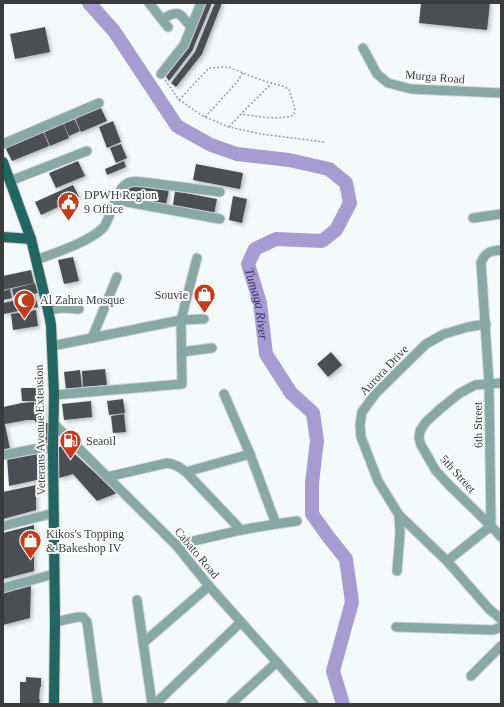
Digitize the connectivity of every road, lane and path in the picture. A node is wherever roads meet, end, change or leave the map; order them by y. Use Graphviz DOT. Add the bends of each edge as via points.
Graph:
graph roads {
  1 [pos="149,3"];
  2 [pos="201,3"];
  3 [pos="191,27"];
  4 [pos="364,48"];
  5 [pos="243,73"];
  6 [pos="161,74"];
  7 [pos="272,83"];
  8 [pos="501,93"];
  9 [pos="179,100"];
  10 [pos="99,103"];
  11 [pos="241,114"];
  12 [pos="205,117"];
  13 [pos="229,127"];
  14 [pos="324,142"];
  15 [pos="3,144"];
  16 [pos="88,152"];
  17 [pos="3,162"];
  18 [pos="10,181"];
  19 [pos="220,192"];
  20 [pos="116,200"];
  21 [pos="501,214"];
  22 [pos="473,218"];
  23 [pos="220,219"];
  24 [pos="3,237"];
  25 [pos="31,239"];
  26 [pos="501,250"];
  27 [pos="198,258"];
  28 [pos="36,260"];
  29 [pos="117,277"];
  30 [pos="79,309"];
  31 [pos="48,310"];
  32 [pos="204,319"];
  33 [pos="181,320"];
  34 [pos="486,324"];
  35 [pos="92,338"];
  36 [pos="52,346"];
  37 [pos="212,348"];
  38 [pos="182,352"];
  39 [pos="490,383"];
  40 [pos="501,383"];
  41 [pos="224,394"];
  42 [pos="54,395"];
  43 [pos="54,424"];
  44 [pos="54,449"];
  45 [pos="3,454"];
  46 [pos="250,454"];
  47 [pos="186,472"];
  48 [pos="107,477"];
  49 [pos="54,513"];
  50 [pos="399,515"];
  51 [pos="297,521"];
  52 [pos="276,524"];
  53 [pos="3,526"];
  54 [pos="491,526"];
  55 [pos="241,530"];
  56 [pos="501,537"];
  57 [pos="176,545"];
  58 [pos="447,562"];
  59 [pos="397,571"];
  60 [pos="54,574"];
  61 [pos="209,586"];
  62 [pos="3,588"];
  63 [pos="137,600"];
  64 [pos="501,619"];
  65 [pos="55,622"];
  66 [pos="241,622"];
  67 [pos="396,627"];
  68 [pos="501,627"];
  69 [pos="143,643"];
  70 [pos="501,646"];
  71 [pos="277,662"];
  72 [pos="471,676"];
  73 [pos="311,703"];
  74 [pos="54,704"];
  75 [pos="98,704"];
  76 [pos="153,704"];
  77 [pos="231,704"];
  1 -- 3 [label="street" via="165,23 178,13"];
  2 -- 3 [label="street"];
  3 -- 6 [label="street" via="184,45"];
  4 -- 8 [label="street, Murga Road" via="377,74 388,83 411,89"];
  5 -- 7 [label="path"];
  5 -- 9 [label="path" via="228,67 209,68"];
  5 -- 12 [label="path"];
  6 -- 9 [label="path"];
  7 -- 11 [label="path"];
  7 -- 11 [label="path" via="288,89 295,109 294,115 281,118"];
  9 -- 12 [label="path"];
  10 -- 15 [label="street"];
  11 -- 13 [label="path"];
  12 -- 13 [label="path"];
  13 -- 14 [label="path"];
  16 -- 18 [label="street"];
  17 -- 18 [label="main road, Veterans Avenue Extension"];
  18 -- 25 [label="main road, Veterans Avenue Extension"];
  19 -- 20 [label="street" via="132,181 122,188"];
  20 -- 23 [label="street"];
  20 -- 28 [label="street" via="103,228 81,242"];
  21 -- 22 [label="street"];
  24 -- 25 [label="main road"];
  25 -- 28 [label="main road, Veterans Avenue Extension"];
  26 -- 34 [label="street, 6th Street" via="488,252 481,263"];
  27 -- 33 [label="street"];
  28 -- 31 [label="main road, Veterans Avenue Extension"];
  29 -- 35 [label="street"];
  30 -- 31 [label="street"];
  31 -- 36 [label="main road, Veterans Avenue Extension"];
  32 -- 33 [label="street"];
  33 -- 35 [label="street"];
  33 -- 38 [label="street"];
  34 -- 39 [label="street, 6th Street"];
  34 -- 50 [label="street, Aurora Drive" via="444,334 426,344 376,393 362,412 361,437 378,481"];
  35 -- 36 [label="street"];
  36 -- 42 [label="main road, Veterans Avenue Extension"];
  37 -- 38 [label="street"];
  38 -- 42 [label="street" via="182,384"];
  39 -- 40 [label="street, 5th Street"];
  39 -- 54 [label="street, 6th Street"];
  39 -- 54 [label="street, 5th Street" via="475,385 460,393 425,423 419,438 436,471"];
  41 -- 46 [label="street"];
  42 -- 43 [label="main road, Veterans Avenue Extension"];
  43 -- 44 [label="main road, Veterans Avenue Extension"];
  43 -- 48 [label="street, Cabato Road"];
  44 -- 45 [label="street"];
  44 -- 49 [label="main road, Veterans Avenue Extension"];
  46 -- 47 [label="street"];
  46 -- 52 [label="street"];
  47 -- 48 [label="street" via="173,463 167,463"];
  47 -- 55 [label="street"];
  48 -- 57 [label="street, Cabato Road"];
  49 -- 53 [label="street"];
  49 -- 60 [label="main road, Veterans Avenue Extension"];
  50 -- 58 [label="street, Aurora Drive"];
  50 -- 59 [label="street"];
  51 -- 52 [label="street"];
  52 -- 55 [label="street"];
  54 -- 56 [label="street, 5th Street"];
  54 -- 58 [label="street"];
  55 -- 57 [label="street"];
  57 -- 61 [label="street, Cabato Road"];
  58 -- 64 [label="street, Aurora Drive"];
  60 -- 62 [label="street"];
  60 -- 65 [label="main road, Veterans Avenue Extension"];
  61 -- 66 [label="street, Cabato Road"];
  61 -- 69 [label="street"];
  63 -- 69 [label="street"];
  65 -- 74 [label="main road, Veterans Avenue Extension"];
  65 -- 75 [label="street" via="83,617 87,622"];
  66 -- 71 [label="street, Cabato Road"];
  66 -- 76 [label="street"];
  67 -- 68 [label="street" via="492,630"];
  69 -- 76 [label="street"];
  70 -- 72 [label="street"];
  71 -- 73 [label="street, Cabato Road"];
  71 -- 77 [label="street"];
}
